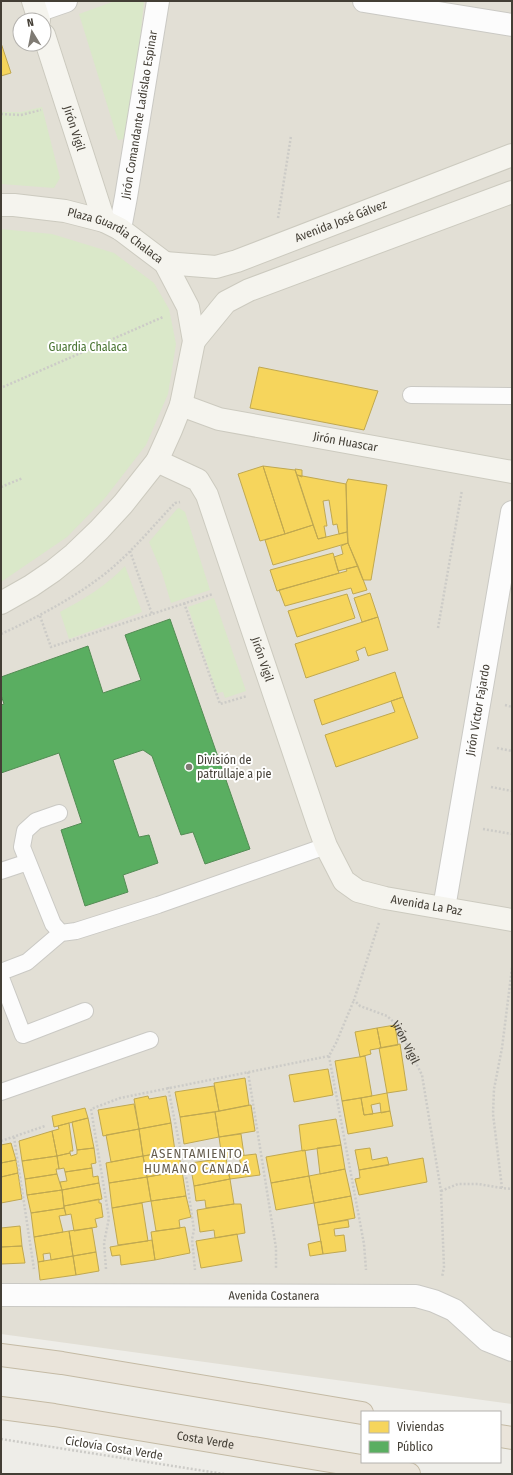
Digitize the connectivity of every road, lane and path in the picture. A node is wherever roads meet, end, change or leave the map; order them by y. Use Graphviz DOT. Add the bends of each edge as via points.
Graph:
graph roads {
  1 [pos="66,1"];
  2 [pos="158,1"];
  3 [pos="364,1"];
  4 [pos="36,11"];
  5 [pos="512,25"];
  6 [pos="50,52"];
  7 [pos="41,110"];
  8 [pos="1,114"];
  9 [pos="291,136"];
  10 [pos="512,155"];
  11 [pos="512,192"];
  12 [pos="1,205"];
  13 [pos="112,225"];
  14 [pos="273,246"];
  15 [pos="164,263"];
  16 [pos="188,307"];
  17 [pos="194,341"];
  18 [pos="3,387"];
  19 [pos="412,395"];
  20 [pos="512,396"];
  21 [pos="181,405"];
  22 [pos="157,461"];
  23 [pos="467,464"];
  24 [pos="512,472"];
  25 [pos="23,478"];
  26 [pos="1,487"];
  27 [pos="182,501"];
  28 [pos="512,512"];
  29 [pos="130,551"];
  30 [pos="216,592"];
  31 [pos="1,603"];
  32 [pos="184,603"];
  33 [pos="152,614"];
  34 [pos="40,616"];
  35 [pos="438,628"];
  36 [pos="1,634"];
  37 [pos="251,695"];
  38 [pos="58,814"];
  39 [pos="326,846"];
  40 [pos="28,862"];
  41 [pos="1,871"];
  42 [pos="344,881"];
  43 [pos="444,908"];
  44 [pos="512,920"];
  45 [pos="379,921"];
  46 [pos="61,933"];
  47 [pos="512,968"];
  48 [pos="1,972"];
  49 [pos="1,978"];
  50 [pos="354,1000"];
  51 [pos="85,1011"];
  52 [pos="150,1040"];
  53 [pos="329,1056"];
  54 [pos="248,1072"];
  55 [pos="168,1087"];
  56 [pos="1,1092"];
  57 [pos="46,1126"];
  58 [pos="14,1137"];
  59 [pos="1,1141"];
  60 [pos="502,1188"];
  61 [pos="512,1189"];
  62 [pos="441,1191"];
  63 [pos="1,1295"];
  64 [pos="38,1296"];
  65 [pos="110,1296"];
  66 [pos="198,1296"];
  67 [pos="276,1296"];
  68 [pos="368,1296"];
  69 [pos="434,1301"];
  70 [pos="512,1350"];
  71 [pos="1,1355"];
  72 [pos="1,1408"];
  73 [pos="361,1413"];
  74 [pos="501,1436"];
  75 [pos="512,1438"];
  76 [pos="1,1439"];
  77 [pos="224,1474"];
  78 [pos="409,1474"];
  1 -- 4 [label="street"];
  2 -- 13 [label="street, Jirón Comandante Ladislao Espinar" via="126,197"];
  3 -- 5 [label="street"];
  6 -- 13 [label="main road, Jirón Vigil"];
  7 -- 8 [label="path" via="21,115"];
  9 -- 14 [label="path"];
  10 -- 14 [label="main road, Avenida José Gálvez"];
  11 -- 17 [label="main road" via="249,290 226,302"];
  12 -- 13 [label="main road, Plaza Guardia Chalaca" via="65,211"];
  13 -- 15 [label="main road, Plaza Guardia Chalaca"];
  14 -- 15 [label="main road, Avenida José Gálvez" via="216,267"];
  15 -- 16 [label="main road, Plaza Guardia Chalaca"];
  16 -- 17 [label="main road, Plaza Guardia Chalaca"];
  16 -- 18 [label="path"];
  17 -- 21 [label="main road, Plaza Guardia Chalaca"];
  19 -- 20 [label="lane"];
  21 -- 22 [label="main road, Plaza Guardia Chalaca"];
  21 -- 23 [label="main road, Jirón Huascar" via="219,419"];
  22 -- 31 [label="main road, Plaza Guardia Chalaca" via="124,504 74,554 31,586"];
  22 -- 39 [label="main road, Jirón Vigil" via="198,480 207,495"];
  23 -- 24 [label="main road, Jirón Huascar"];
  23 -- 35 [label="path"];
  25 -- 26 [label="path"];
  27 -- 29 [label="path" via="175,503"];
  28 -- 43 [label="street, Jirón Víctor Fajardo"];
  29 -- 33 [label="path"];
  29 -- 34 [label="path" via="77,594"];
  30 -- 32 [label="path"];
  32 -- 33 [label="path"];
  32 -- 37 [label="path" via="220,704"];
  33 -- 34 [label="path" via="51,647"];
  34 -- 36 [label="path"];
  38 -- 40 [label="lane" via="36,821 25,831 22,847"];
  39 -- 42 [label="main road, Jirón Vigil"];
  39 -- 46 [label="lane" via="136,912 76,931"];
  40 -- 41 [label="lane"];
  40 -- 46 [label="lane" via="53,924"];
  42 -- 43 [label="main road, Avenida La Paz" via="358,891"];
  43 -- 44 [label="main road, Avenida La Paz"];
  45 -- 50 [label="path"];
  46 -- 48 [label="lane" via="27,962"];
  47 -- 60 [label="path" via="494,1089 493,1114"];
  49 -- 51 [label="lane" via="23,1035"];
  50 -- 53 [label="path"];
  50 -- 62 [label="path, Jirón Vigil" via="360,1006 387,1016 397,1025 422,1075"];
  52 -- 56 [label="lane"];
  53 -- 54 [label="path"];
  53 -- 68 [label="path" via="364,1244"];
  54 -- 55 [label="path"];
  54 -- 67 [label="path" via="276,1248"];
  55 -- 65 [label="path" via="120,1098 91,1109 109,1218 104,1243"];
  55 -- 66 [label="path" via="194,1230 192,1239"];
  57 -- 58 [label="path"];
  58 -- 59 [label="path"];
  58 -- 64 [label="path"];
  60 -- 61 [label="path"];
  60 -- 62 [label="path" via="458,1184"];
  62 -- 69 [label="path" via="444,1267"];
  63 -- 64 [label="street, Avenida Costanera"];
  64 -- 65 [label="street, Avenida Costanera"];
  65 -- 66 [label="street, Avenida Costanera"];
  66 -- 67 [label="street, Avenida Costanera"];
  67 -- 68 [label="street, Avenida Costanera"];
  68 -- 69 [label="street, Avenida Costanera" via="416,1296"];
  69 -- 70 [label="street, Avenida Costanera" via="454,1310 487,1340"];
  71 -- 73 [label="highway"];
  72 -- 78 [label="highway, Costa Verde"];
  74 -- 75 [label="highway"];
  76 -- 77 [label="path, Ciclovía Costa Verde"];
}
